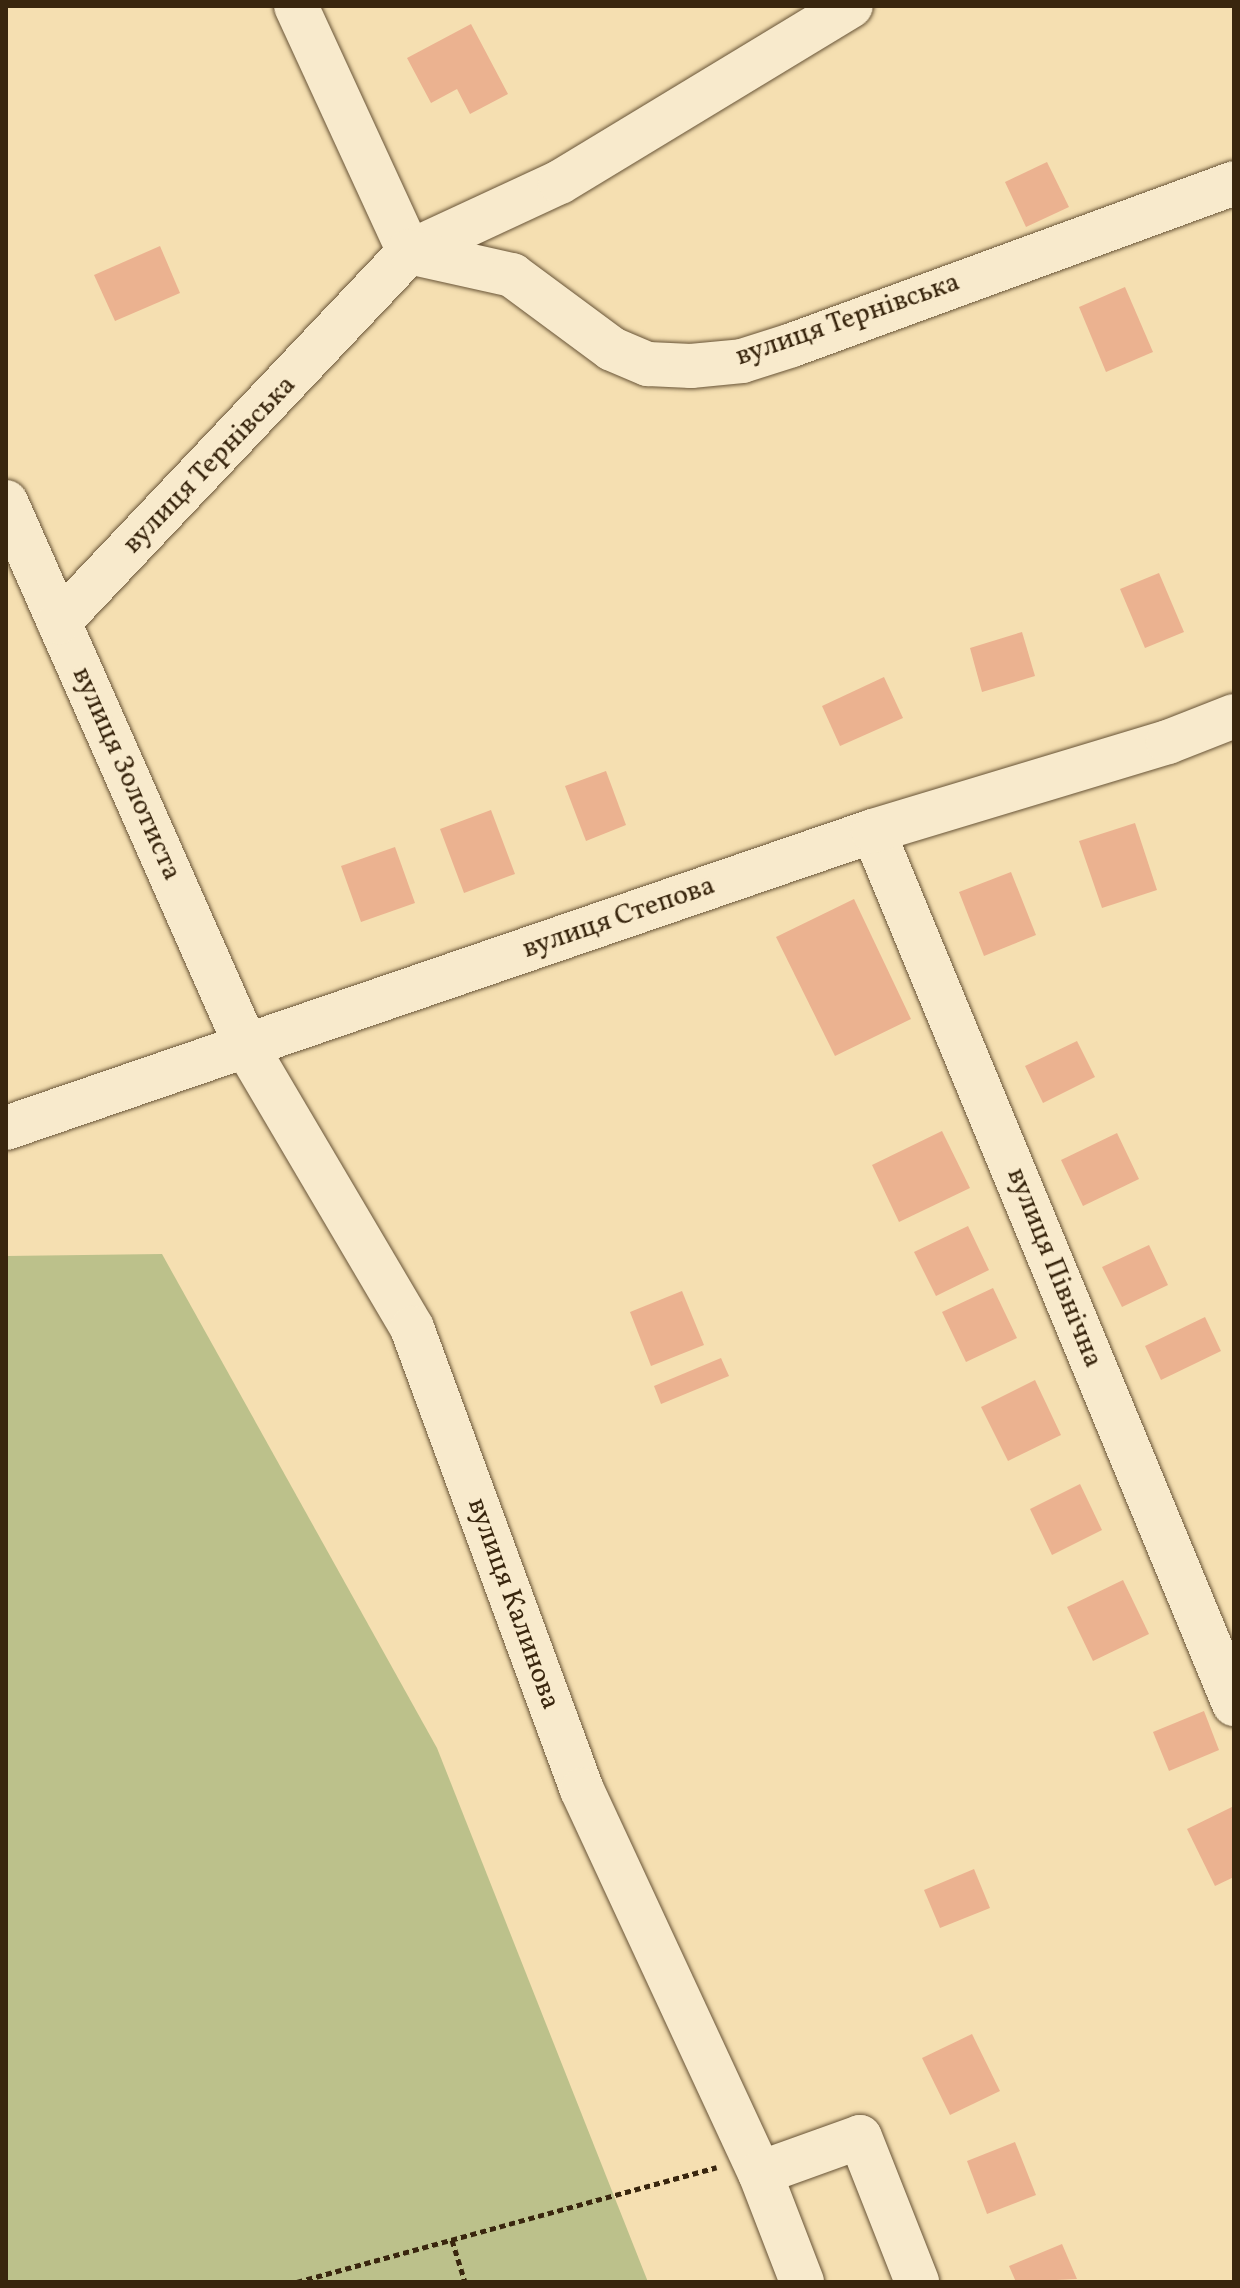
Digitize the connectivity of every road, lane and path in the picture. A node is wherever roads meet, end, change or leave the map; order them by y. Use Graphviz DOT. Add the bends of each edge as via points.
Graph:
graph roads {
  1 [pos="296,6"];
  2 [pos="851,6"];
  3 [pos="1234,183"];
  4 [pos="409,252"];
  5 [pos="6,502"];
  6 [pos="59,622"];
  7 [pos="1234,716"];
  8 [pos="873,831"];
  9 [pos="246,1046"];
  10 [pos="6,1128"];
  11 [pos="1234,1704"];
  12 [pos="755,2161"];
  13 [pos="452,2240"];
  14 [pos="297,2282"];
  15 [pos="465,2282"];
  16 [pos="802,2282"];
  17 [pos="917,2282"];
  1 -- 4 [label="street"];
  2 -- 4 [label="street" via="560,182"];
  3 -- 4 [label="street, вулиця Тернівська" via="792,345 742,361 691,366 648,364 612,349 512,275"];
  4 -- 6 [label="street, вулиця Тернівська"];
  5 -- 6 [label="street, вулиця Золотиста"];
  6 -- 9 [label="street, вулиця Золотиста"];
  7 -- 8 [label="street, вулиця Степова" via="1168,742"];
  8 -- 9 [label="street, вулиця Степова"];
  8 -- 11 [label="street, вулиця Північна"];
  9 -- 10 [label="street, вулиця Степова"];
  9 -- 12 [label="street, вулиця Калинова" via="412,1328 582,1790"];
  12 -- 13 [label="path"];
  12 -- 16 [label="street, вулиця Калинова"];
  12 -- 17 [label="street" via="860,2137"];
  13 -- 14 [label="path"];
  13 -- 15 [label="path"];
}
